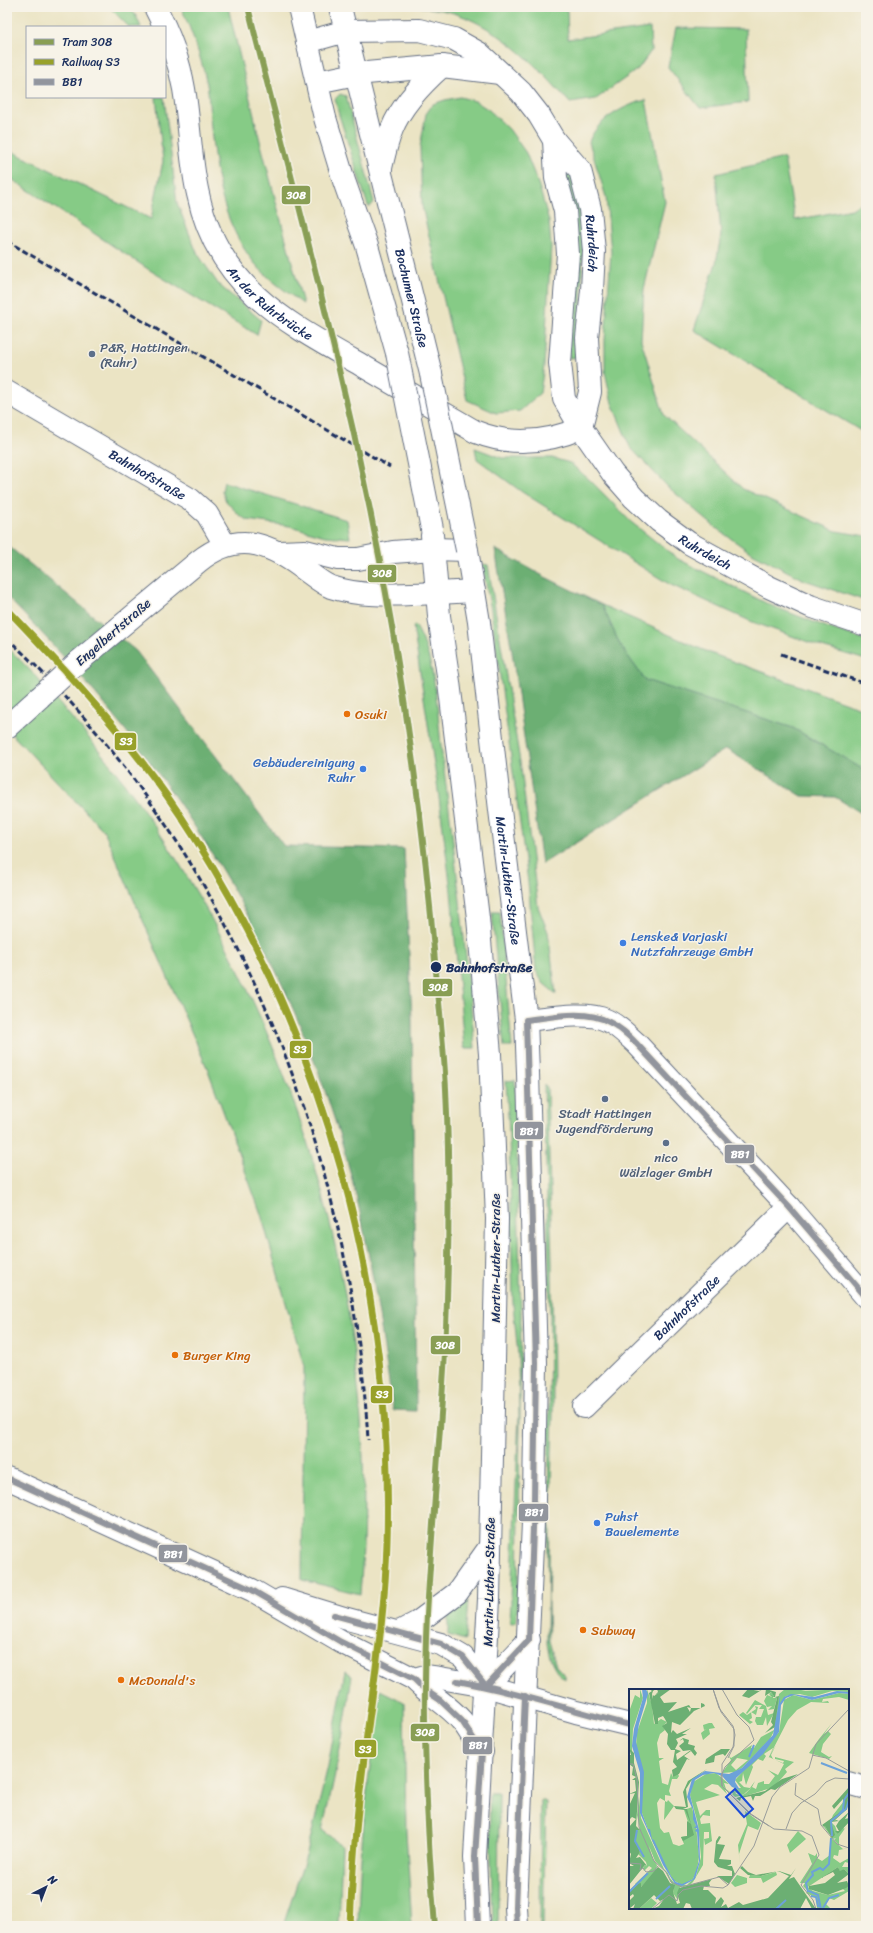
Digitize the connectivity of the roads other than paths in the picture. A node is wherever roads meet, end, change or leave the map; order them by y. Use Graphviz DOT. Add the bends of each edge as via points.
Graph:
graph roads {
  1 [pos="155,7"];
  2 [pos="299,7"];
  3 [pos="340,7"];
  4 [pos="165,26"];
  5 [pos="166,28"];
  6 [pos="346,31"];
  7 [pos="307,42"];
  8 [pos="442,66"];
  9 [pos="500,73"];
  10 [pos="356,74"];
  11 [pos="317,82"];
  12 [pos="554,140"];
  13 [pos="381,168"];
  14 [pos="7,392"];
  15 [pos="581,428"];
  16 [pos="432,539"];
  17 [pos="225,545"];
  18 [pos="467,550"];
  19 [pos="280,552"];
  20 [pos="474,591"];
  21 [pos="438,593"];
  22 [pos="866,625"];
  23 [pos="7,727"];
  24 [pos="526,1020"];
  25 [pos="789,1207"];
  26 [pos="866,1297"];
  27 [pos="584,1407"];
  28 [pos="7,1478"];
  29 [pos="489,1548"];
  30 [pos="252,1590"];
  31 [pos="399,1632"];
  32 [pos="529,1640"];
  33 [pos="414,1679"];
  34 [pos="486,1686"];
  35 [pos="525,1696"];
  36 [pos="629,1725"];
  37 [pos="482,1752"];
  38 [pos="849,1783"];
  39 [pos="866,1788"];
  40 [pos="478,1926"];
  41 [pos="517,1926"];
  1 -- 4 [label="street, An der Ruhrbrücke"];
  2 -- 7 [label="street"];
  3 -- 6 [label="street, Bochumer Straße"];
  5 -- 15 [label="street, An der Ruhrbrücke" via="180,70 194,178 204,216 224,259 246,287 300,330 476,432 505,441 538,441"];
  6 -- 7 [label="street, Ruhrdeich"];
  6 -- 9 [label="street, Ruhrdeich" via="419,30 454,39 479,53"];
  6 -- 10 [label="street, Bochumer Straße"];
  7 -- 11 [label="street"];
  8 -- 9 [label="street"];
  8 -- 10 [label="street"];
  8 -- 13 [label="street" via="409,102 392,128"];
  9 -- 12 [label="street, Ruhrdeich" via="512,82 539,115"];
  10 -- 11 [label="street"];
  10 -- 13 [label="street, Bochumer Straße"];
  11 -- 16 [label="street, bridge" via="325,118 367,246 397,353"];
  12 -- 15 [label="street, Ruhrdeich" via="556,178 565,211 568,254 560,363 564,399"];
  12 -- 15 [label="street, Ruhrdeich" via="580,170 590,209 593,259 587,338 590,392"];
  13 -- 18 [label="street, Bochumer Straße, bridge" via="431,374"];
  14 -- 17 [label="street, Bahnhofstraße" via="190,499 207,514"];
  15 -- 22 [label="street, Ruhrdeich" via="613,474 634,498 689,543 769,587 810,606"];
  16 -- 18 [label="street"];
  16 -- 19 [label="street" via="393,552 358,559 338,559 305,551"];
  16 -- 21 [label="street, Martin-Luther-Straße"];
  17 -- 19 [label="street" via="246,543"];
  17 -- 23 [label="street, Engelbertstraße, bridge" via="209,553 78,662"];
  18 -- 20 [label="street, Bochumer Straße"];
  19 -- 21 [label="street" via="331,586 370,594"];
  20 -- 21 [label="street"];
  20 -- 24 [label="street, Martin-Luther-Straße" via="480,622 500,818"];
  21 -- 29 [label="street, Martin-Luther-Straße" via="478,918 490,1054 497,1219"];
  24 -- 25 [label="street" via="579,1016 605,1019 614,1024 636,1043"];
  24 -- 32 [label="street, Martin-Luther-Straße" via="536,1363"];
  25 -- 26 [label="street"];
  25 -- 27 [label="street, Bahnhofstraße"];
  28 -- 30 [label="street"];
  29 -- 31 [label="street" via="457,1593 418,1622"];
  29 -- 34 [label="street, Martin-Luther-Straße"];
  30 -- 31 [label="street"];
  30 -- 33 [label="street" via="341,1642"];
  31 -- 34 [label="street" via="441,1644 463,1657"];
  32 -- 34 [label="street"];
  32 -- 35 [label="street, Martin-Luther-Straße"];
  33 -- 34 [label="street" via="425,1676"];
  33 -- 37 [label="street" via="462,1721"];
  34 -- 35 [label="street"];
  34 -- 37 [label="street, Martin-Luther-Straße"];
  35 -- 36 [label="street"];
  35 -- 41 [label="street, Martin-Luther-Straße"];
  37 -- 40 [label="street, Martin-Luther-Straße" via="475,1857"];
  38 -- 39 [label="street"];
}
